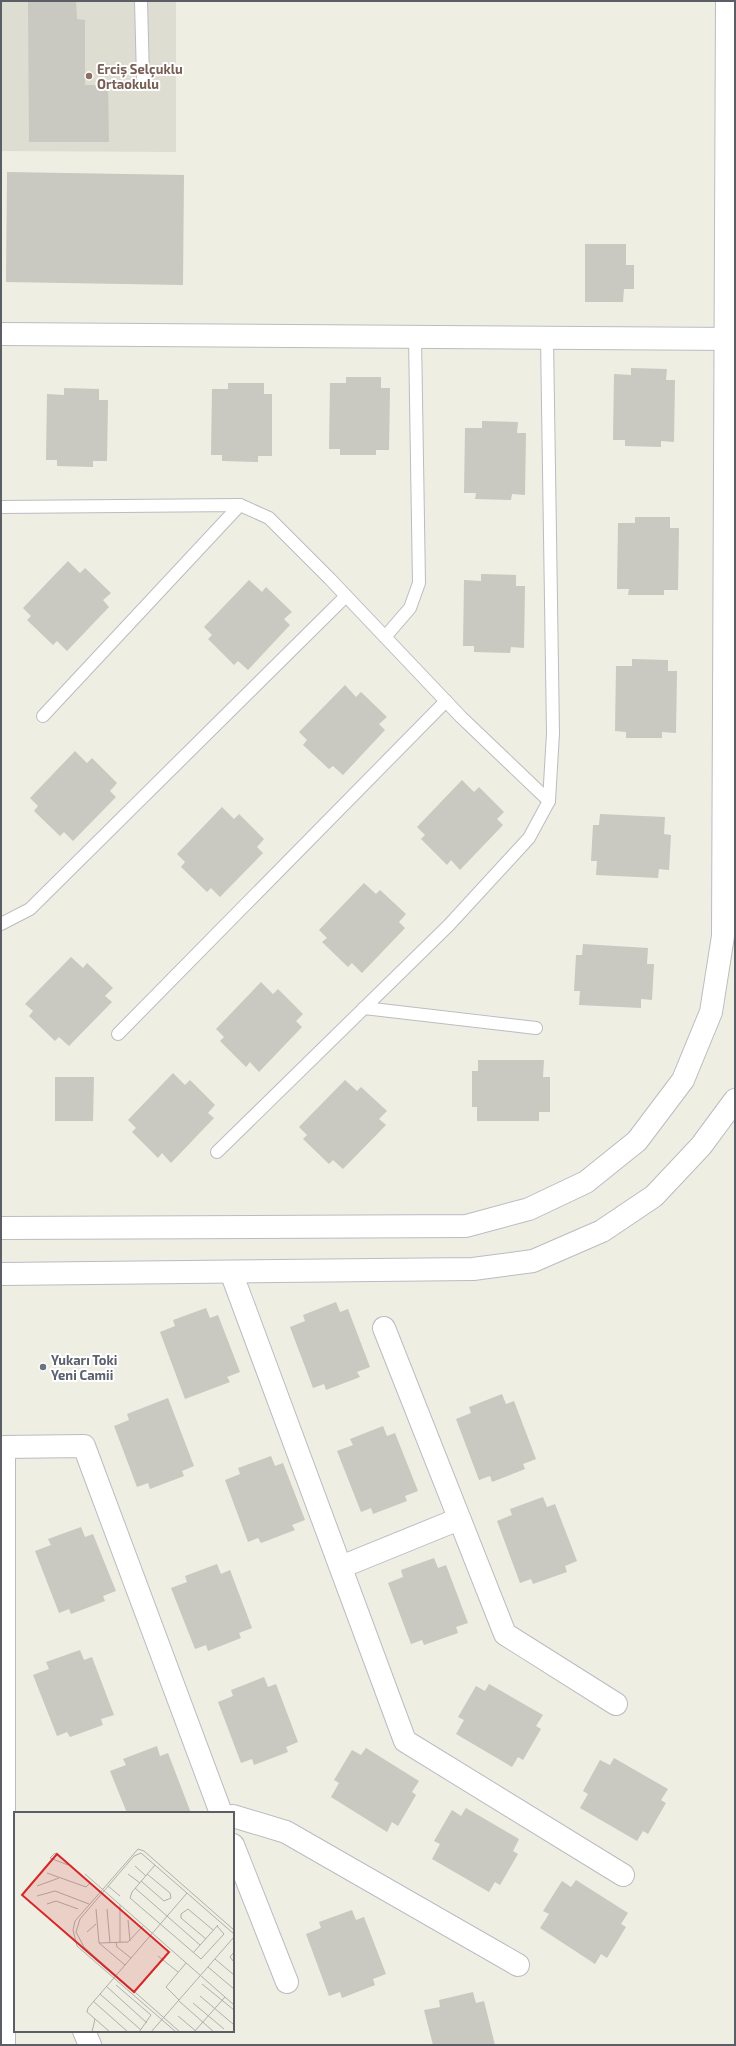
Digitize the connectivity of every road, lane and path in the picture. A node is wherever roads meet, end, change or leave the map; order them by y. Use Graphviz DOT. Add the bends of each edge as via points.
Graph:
graph roads {
  1 [pos="141,1"];
  2 [pos="727,1"];
  3 [pos="143,78"];
  4 [pos="1,334"];
  5 [pos="415,337"];
  6 [pos="547,338"];
  7 [pos="730,339"];
  8 [pos="240,506"];
  9 [pos="1,507"];
  10 [pos="346,596"];
  11 [pos="385,637"];
  12 [pos="446,701"];
  13 [pos="43,716"];
  14 [pos="549,801"];
  15 [pos="1,924"];
  16 [pos="364,1008"];
  17 [pos="536,1028"];
  18 [pos="118,1034"];
  19 [pos="735,1100"];
  20 [pos="217,1152"];
  21 [pos="1,1228"];
  22 [pos="231,1272"];
  23 [pos="1,1274"];
  24 [pos="384,1328"];
  25 [pos="3,1503"];
  26 [pos="459,1519"];
  27 [pos="341,1567"];
  28 [pos="616,1704"];
  29 [pos="223,1812"];
  30 [pos="234,1817"];
  31 [pos="5,1837"];
  32 [pos="234,1847"];
  33 [pos="14,1859"];
  34 [pos="623,1875"];
  35 [pos="518,1965"];
  36 [pos="287,1982"];
  37 [pos="84,2032"];
  38 [pos="4,2045"];
  39 [pos="90,2045"];
  1 -- 3 [label="lane"];
  2 -- 7 [label="street"];
  4 -- 5 [label="street"];
  5 -- 6 [label="street"];
  5 -- 11 [label="lane" via="419,583 410,608"];
  6 -- 7 [label="street"];
  6 -- 14 [label="lane" via="553,733"];
  7 -- 21 [label="street" via="723,936 711,1012 686,1073 637,1141 586,1182 529,1209 466,1226"];
  8 -- 9 [label="lane"];
  8 -- 10 [label="lane" via="269,518"];
  8 -- 13 [label="lane"];
  10 -- 11 [label="lane"];
  10 -- 15 [label="lane" via="30,909"];
  11 -- 12 [label="lane"];
  12 -- 14 [label="lane"];
  12 -- 18 [label="lane"];
  14 -- 16 [label="lane" via="529,838 449,925"];
  16 -- 17 [label="lane"];
  16 -- 20 [label="lane"];
  19 -- 22 [label="street" via="701,1146 654,1196 602,1231 533,1261 473,1269"];
  22 -- 23 [label="street"];
  22 -- 27 [label="street"];
  24 -- 26 [label="street"];
  25 -- 29 [label="street" via="4,1447 84,1446"];
  25 -- 31 [label="street"];
  26 -- 27 [label="street"];
  26 -- 28 [label="street" via="504,1634"];
  27 -- 34 [label="street" via="405,1741"];
  30 -- 35 [label="street" via="286,1832"];
  31 -- 33 [label="street"];
  31 -- 38 [label="street"];
  32 -- 36 [label="street"];
  37 -- 39 [label="street"];
}
